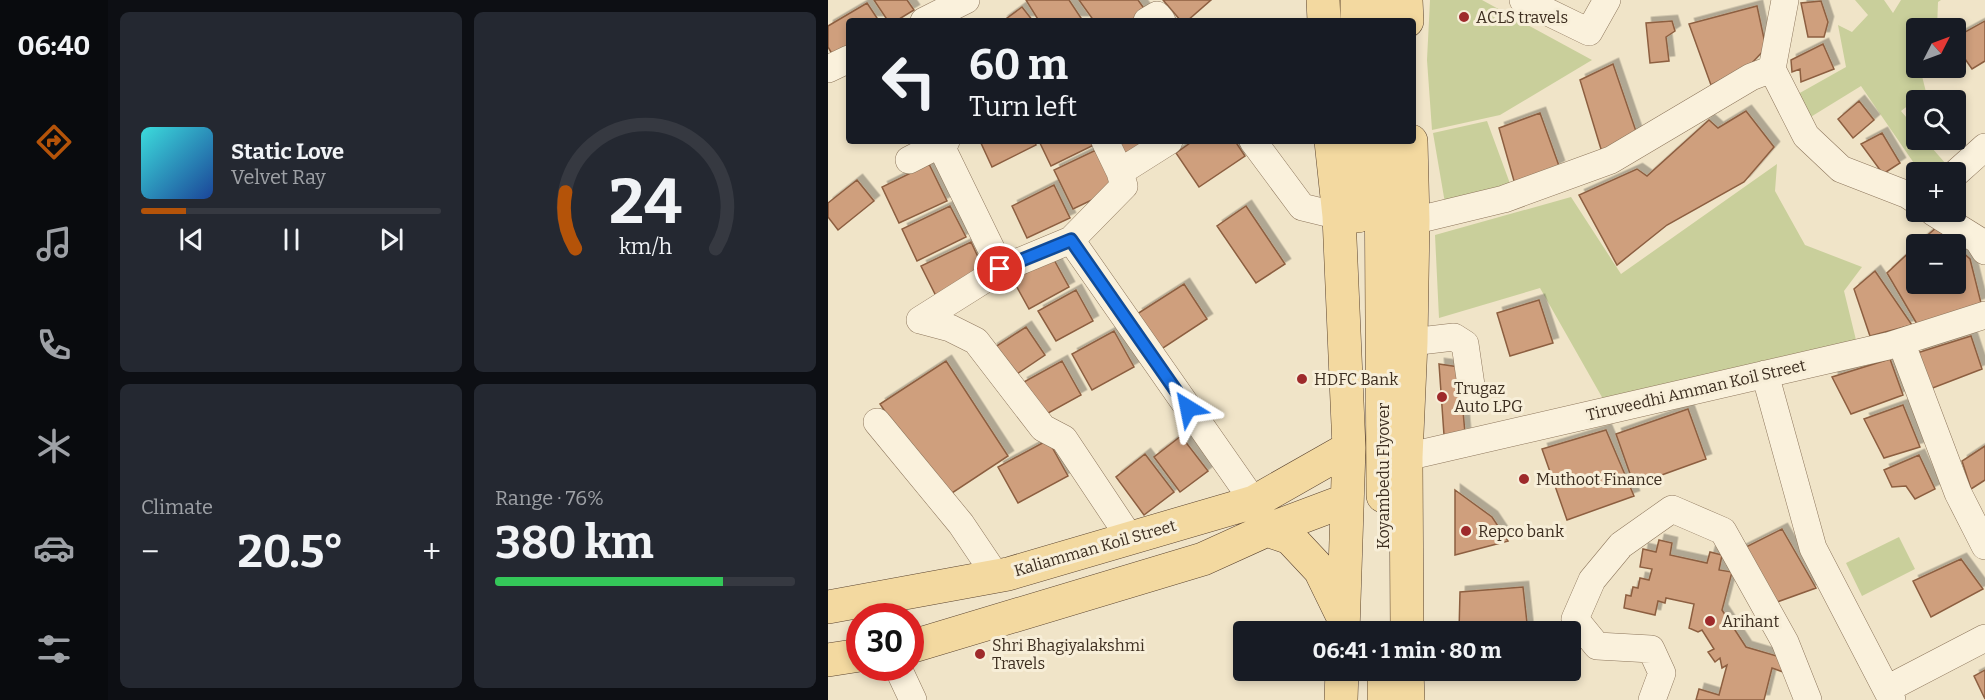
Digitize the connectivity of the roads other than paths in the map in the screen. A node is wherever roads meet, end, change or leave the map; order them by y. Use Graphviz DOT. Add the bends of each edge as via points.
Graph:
graph roads {
  1 [pos="966,0"];
  2 [pos="1323,0"];
  3 [pos="1357,0"];
  4 [pos="1380,0"];
  5 [pos="1406,0"];
  6 [pos="1523,0"];
  7 [pos="1606,0"];
  8 [pos="1785,0"];
  9 [pos="930,18"];
  10 [pos="1324,18"];
  11 [pos="1357,18"];
  12 [pos="1381,18"];
  13 [pos="1407,18"];
  14 [pos="846,60"];
  15 [pos="828,69"];
  16 [pos="1772,69"];
  17 [pos="941,144"];
  18 [pos="943,144"];
  19 [pos="1106,144"];
  20 [pos="1164,144"];
  21 [pos="1255,144"];
  22 [pos="1331,144"];
  23 [pos="1357,144"];
  24 [pos="1381,144"];
  25 [pos="1411,144"];
  26 [pos="1985,147"];
  27 [pos="909,160"];
  28 [pos="1966,164"];
  29 [pos="1120,172"];
  30 [pos="1906,194"];
  31 [pos="1339,216"];
  32 [pos="1413,221"];
  33 [pos="1950,222"];
  34 [pos="1071,240"];
  35 [pos="1985,251"];
  36 [pos="1000,269"];
  37 [pos="1985,315"];
  38 [pos="1411,342"];
  39 [pos="1901,342"];
  40 [pos="1765,374"];
  41 [pos="1472,392"];
  42 [pos="877,422"];
  43 [pos="1349,448"];
  44 [pos="1406,457"];
  45 [pos="1347,500"];
  46 [pos="1261,516"];
  47 [pos="1130,538"];
  48 [pos="1983,539"];
  49 [pos="996,576"];
  50 [pos="828,607"];
  51 [pos="1345,621"];
  52 [pos="1348,621"];
  53 [pos="1348,621"];
  54 [pos="1384,621"];
  55 [pos="1407,621"];
  56 [pos="1985,638"];
  57 [pos="924,643"];
  58 [pos="846,657"];
  59 [pos="828,660"];
  60 [pos="904,681"];
  61 [pos="1342,681"];
  62 [pos="1359,681"];
  63 [pos="1384,681"];
  64 [pos="1407,681"];
  65 [pos="1889,694"];
  66 [pos="913,700"];
  67 [pos="1341,700"];
  68 [pos="1359,700"];
  69 [pos="1384,700"];
  70 [pos="1408,700"];
  71 [pos="1652,700"];
  72 [pos="1808,700"];
  1 -- 9 [label="street"];
  2 -- 10 [label="main road"];
  3 -- 11 [label="main road"];
  4 -- 12 [label="main road"];
  5 -- 13 [label="main road"];
  6 -- 7 [label="street" via="1589,32"];
  8 -- 16 [label="street"];
  14 -- 15 [label="street"];
  16 -- 30 [label="street" via="1806,136 1841,169"];
  16 -- 32 [label="street" via="1611,160 1504,199"];
  17 -- 27 [label="street"];
  18 -- 36 [label="street"];
  19 -- 29 [label="street"];
  20 -- 29 [label="street"];
  21 -- 31 [label="street" via="1302,207"];
  22 -- 31 [label="main road"];
  23 -- 52 [label="main road, Koyambedu Flyover"];
  24 -- 54 [label="main road, Koyambedu Flyover"];
  25 -- 32 [label="main road"];
  26 -- 28 [label="street"];
  29 -- 34 [label="street" via="1124,186"];
  31 -- 43 [label="main road"];
  32 -- 38 [label="main road"];
  33 -- 35 [label="street" via="1978,240"];
  34 -- 36 [label="street"];
  34 -- 46 [label="street"];
  36 -- 47 [label="street" via="920,320 950,328 976,341 1043,428 1064,439"];
  37 -- 39 [label="street, Tiruveedhi Amman Koil Street"];
  38 -- 41 [label="street" via="1454,337 1465,344"];
  38 -- 44 [label="main road"];
  39 -- 40 [label="street, Tiruveedhi Amman Koil Street"];
  39 -- 48 [label="street" via="1958,493"];
  40 -- 44 [label="street, Tiruveedhi Amman Koil Street"];
  40 -- 65 [label="street" via="1813,548"];
  42 -- 49 [label="street" via="961,524"];
  43 -- 45 [label="main road"];
  43 -- 46 [label="main road, Kaliamman Koil Street"];
  44 -- 55 [label="main road"];
  45 -- 46 [label="main road"];
  45 -- 53 [label="main road"];
  46 -- 47 [label="main road, Kaliamman Koil Street"];
  46 -- 51 [label="main road" via="1290,538 1320,570"];
  46 -- 57 [label="main road, Kaliamman Koil Street" via="1203,559"];
  47 -- 49 [label="main road, Kaliamman Koil Street"];
  49 -- 50 [label="main road, Kaliamman Koil Street"];
  56 -- 65 [label="street"];
  58 -- 59 [label="main road"];
  60 -- 66 [label="street"];
  61 -- 67 [label="main road"];
  62 -- 68 [label="main road"];
  63 -- 69 [label="main road"];
  64 -- 70 [label="main road"];
  71 -- 72 [label="street" via="1662,673 1651,649 1597,646 1575,619 1592,580 1621,545 1672,509 1723,531 1785,642"];
}
